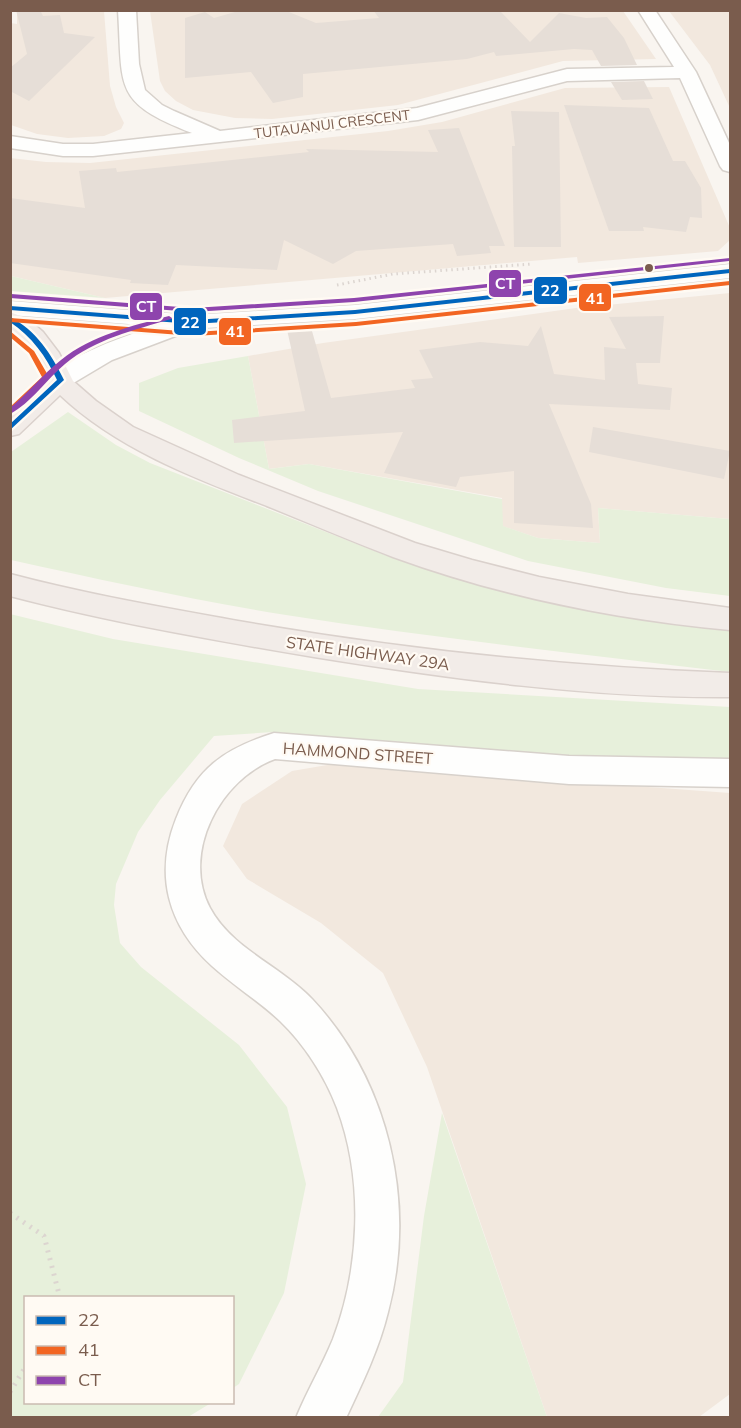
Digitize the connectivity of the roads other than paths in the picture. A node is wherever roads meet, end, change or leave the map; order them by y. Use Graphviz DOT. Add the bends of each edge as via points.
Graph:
graph roads {
  1 [pos="127,10"];
  2 [pos="646,10"];
  3 [pos="687,72"];
  4 [pos="217,137"];
  5 [pos="10,142"];
  6 [pos="730,166"];
  7 [pos="730,271"];
  8 [pos="10,308"];
  9 [pos="10,319"];
  10 [pos="193,322"];
  11 [pos="61,381"];
  12 [pos="10,428"];
  13 [pos="10,585"];
  14 [pos="730,619"];
  15 [pos="730,685"];
  16 [pos="730,773"];
  17 [pos="320,1418"];
  1 -- 4 [label="street" via="132,81 138,96 154,109"];
  2 -- 3 [label="street"];
  3 -- 4 [label="street, TUTAUANUI CRESCENT" via="567,75 418,114"];
  3 -- 6 [label="street"];
  4 -- 5 [label="street, TUTAUANUI CRESCENT" via="93,150"];
  7 -- 10 [label="street" via="355,312"];
  8 -- 10 [label="street"];
  9 -- 11 [label="highway" via="39,341"];
  10 -- 11 [label="street" via="118,346 87,361"];
  11 -- 12 [label="highway"];
  11 -- 14 [label="highway" via="87,407 124,433 229,481 405,550 539,588"];
  13 -- 15 [label="highway, STATE HIGHWAY 29A" via="142,615 422,663 569,677"];
  16 -- 17 [label="street, HAMMOND STREET" via="569,770 274,746 240,760 219,778 204,799 190,826 184,852 184,887 191,909 217,946 295,1009 318,1033 353,1091 372,1158 377,1203 376,1251 369,1297 342,1375"];
}
